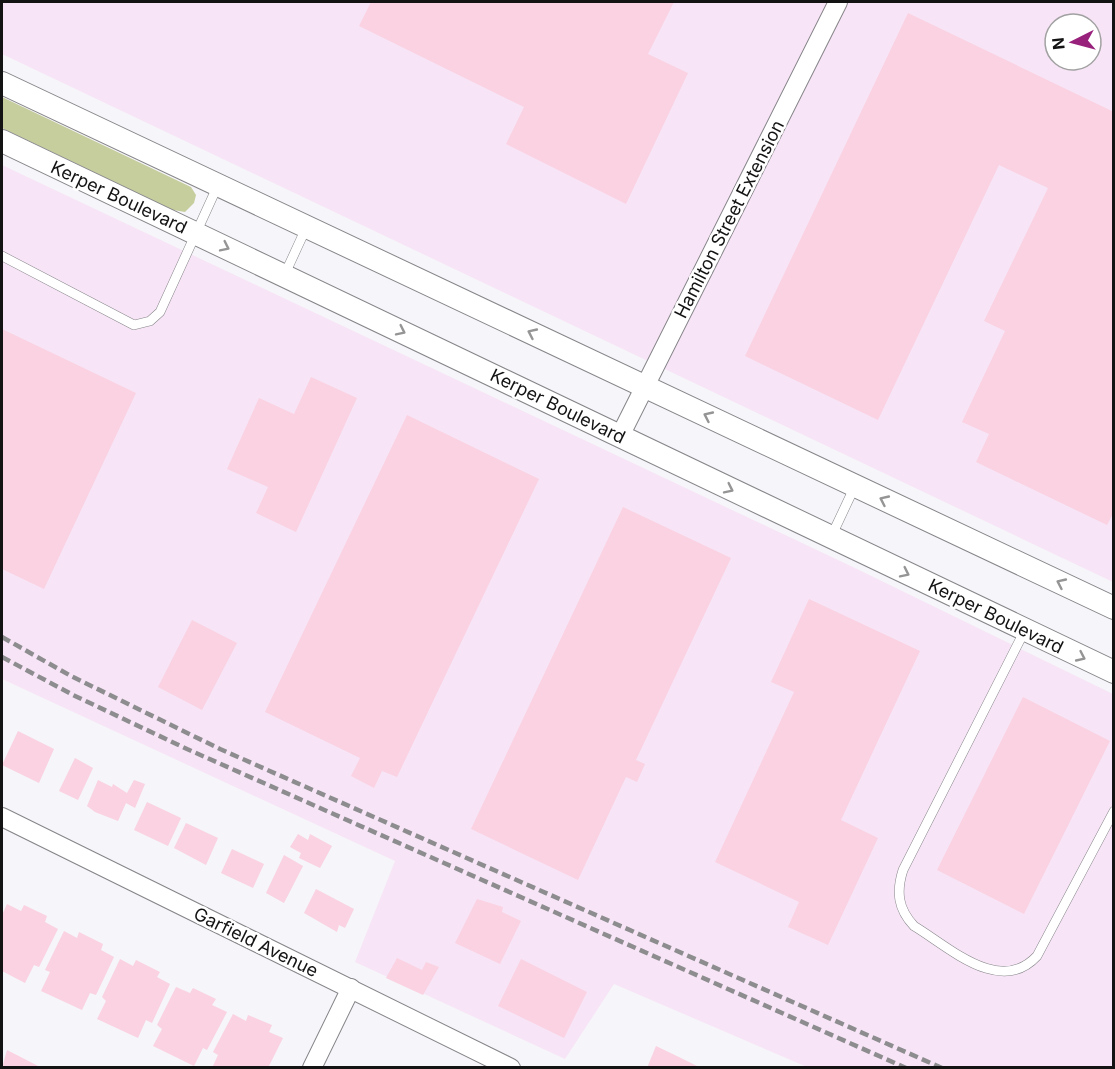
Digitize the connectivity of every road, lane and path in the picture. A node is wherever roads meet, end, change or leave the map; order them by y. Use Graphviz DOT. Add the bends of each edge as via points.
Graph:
graph roads {
  1 [pos="838,2"];
  2 [pos="2,82"];
  3 [pos="2,141"];
  4 [pos="218,185"];
  5 [pos="307,226"];
  6 [pos="196,233"];
  7 [pos="2,256"];
  8 [pos="284,276"];
  9 [pos="644,386"];
  10 [pos="620,436"];
  11 [pos="855,486"];
  12 [pos="831,537"];
  13 [pos="1112,603"];
  14 [pos="1025,630"];
  15 [pos="1113,672"];
  16 [pos="1113,811"];
  17 [pos="2,817"];
  18 [pos="351,988"];
  19 [pos="312,1068"];
  20 [pos="511,1068"];
  1 -- 9 [label="street, Hamilton Street Extension"];
  2 -- 4 [label="street"];
  3 -- 6 [label="street, Kerper Boulevard"];
  4 -- 5 [label="street"];
  4 -- 6 [label="lane"];
  5 -- 8 [label="lane"];
  9 -- 5 [label="street, one-way"];
  6 -- 7 [label="lane" via="160,312 150,321 135,325"];
  6 -- 8 [label="street, Kerper Boulevard, one-way"];
  8 -- 10 [label="street, Kerper Boulevard, one-way"];
  9 -- 10 [label="street, Hamilton Street Extension"];
  11 -- 9 [label="street, one-way"];
  10 -- 12 [label="street, Kerper Boulevard, one-way"];
  11 -- 12 [label="lane"];
  13 -- 11 [label="street, one-way"];
  12 -- 14 [label="street, Kerper Boulevard, one-way"];
  14 -- 15 [label="street, Kerper Boulevard, one-way"];
  14 -- 16 [label="lane" via="903,870 899,903 914,926 985,969 1001,973 1028,966 1037,956"];
  17 -- 18 [label="street, Garfield Avenue"];
  18 -- 19 [label="street"];
  18 -- 20 [label="street, Garfield Avenue"];
}
